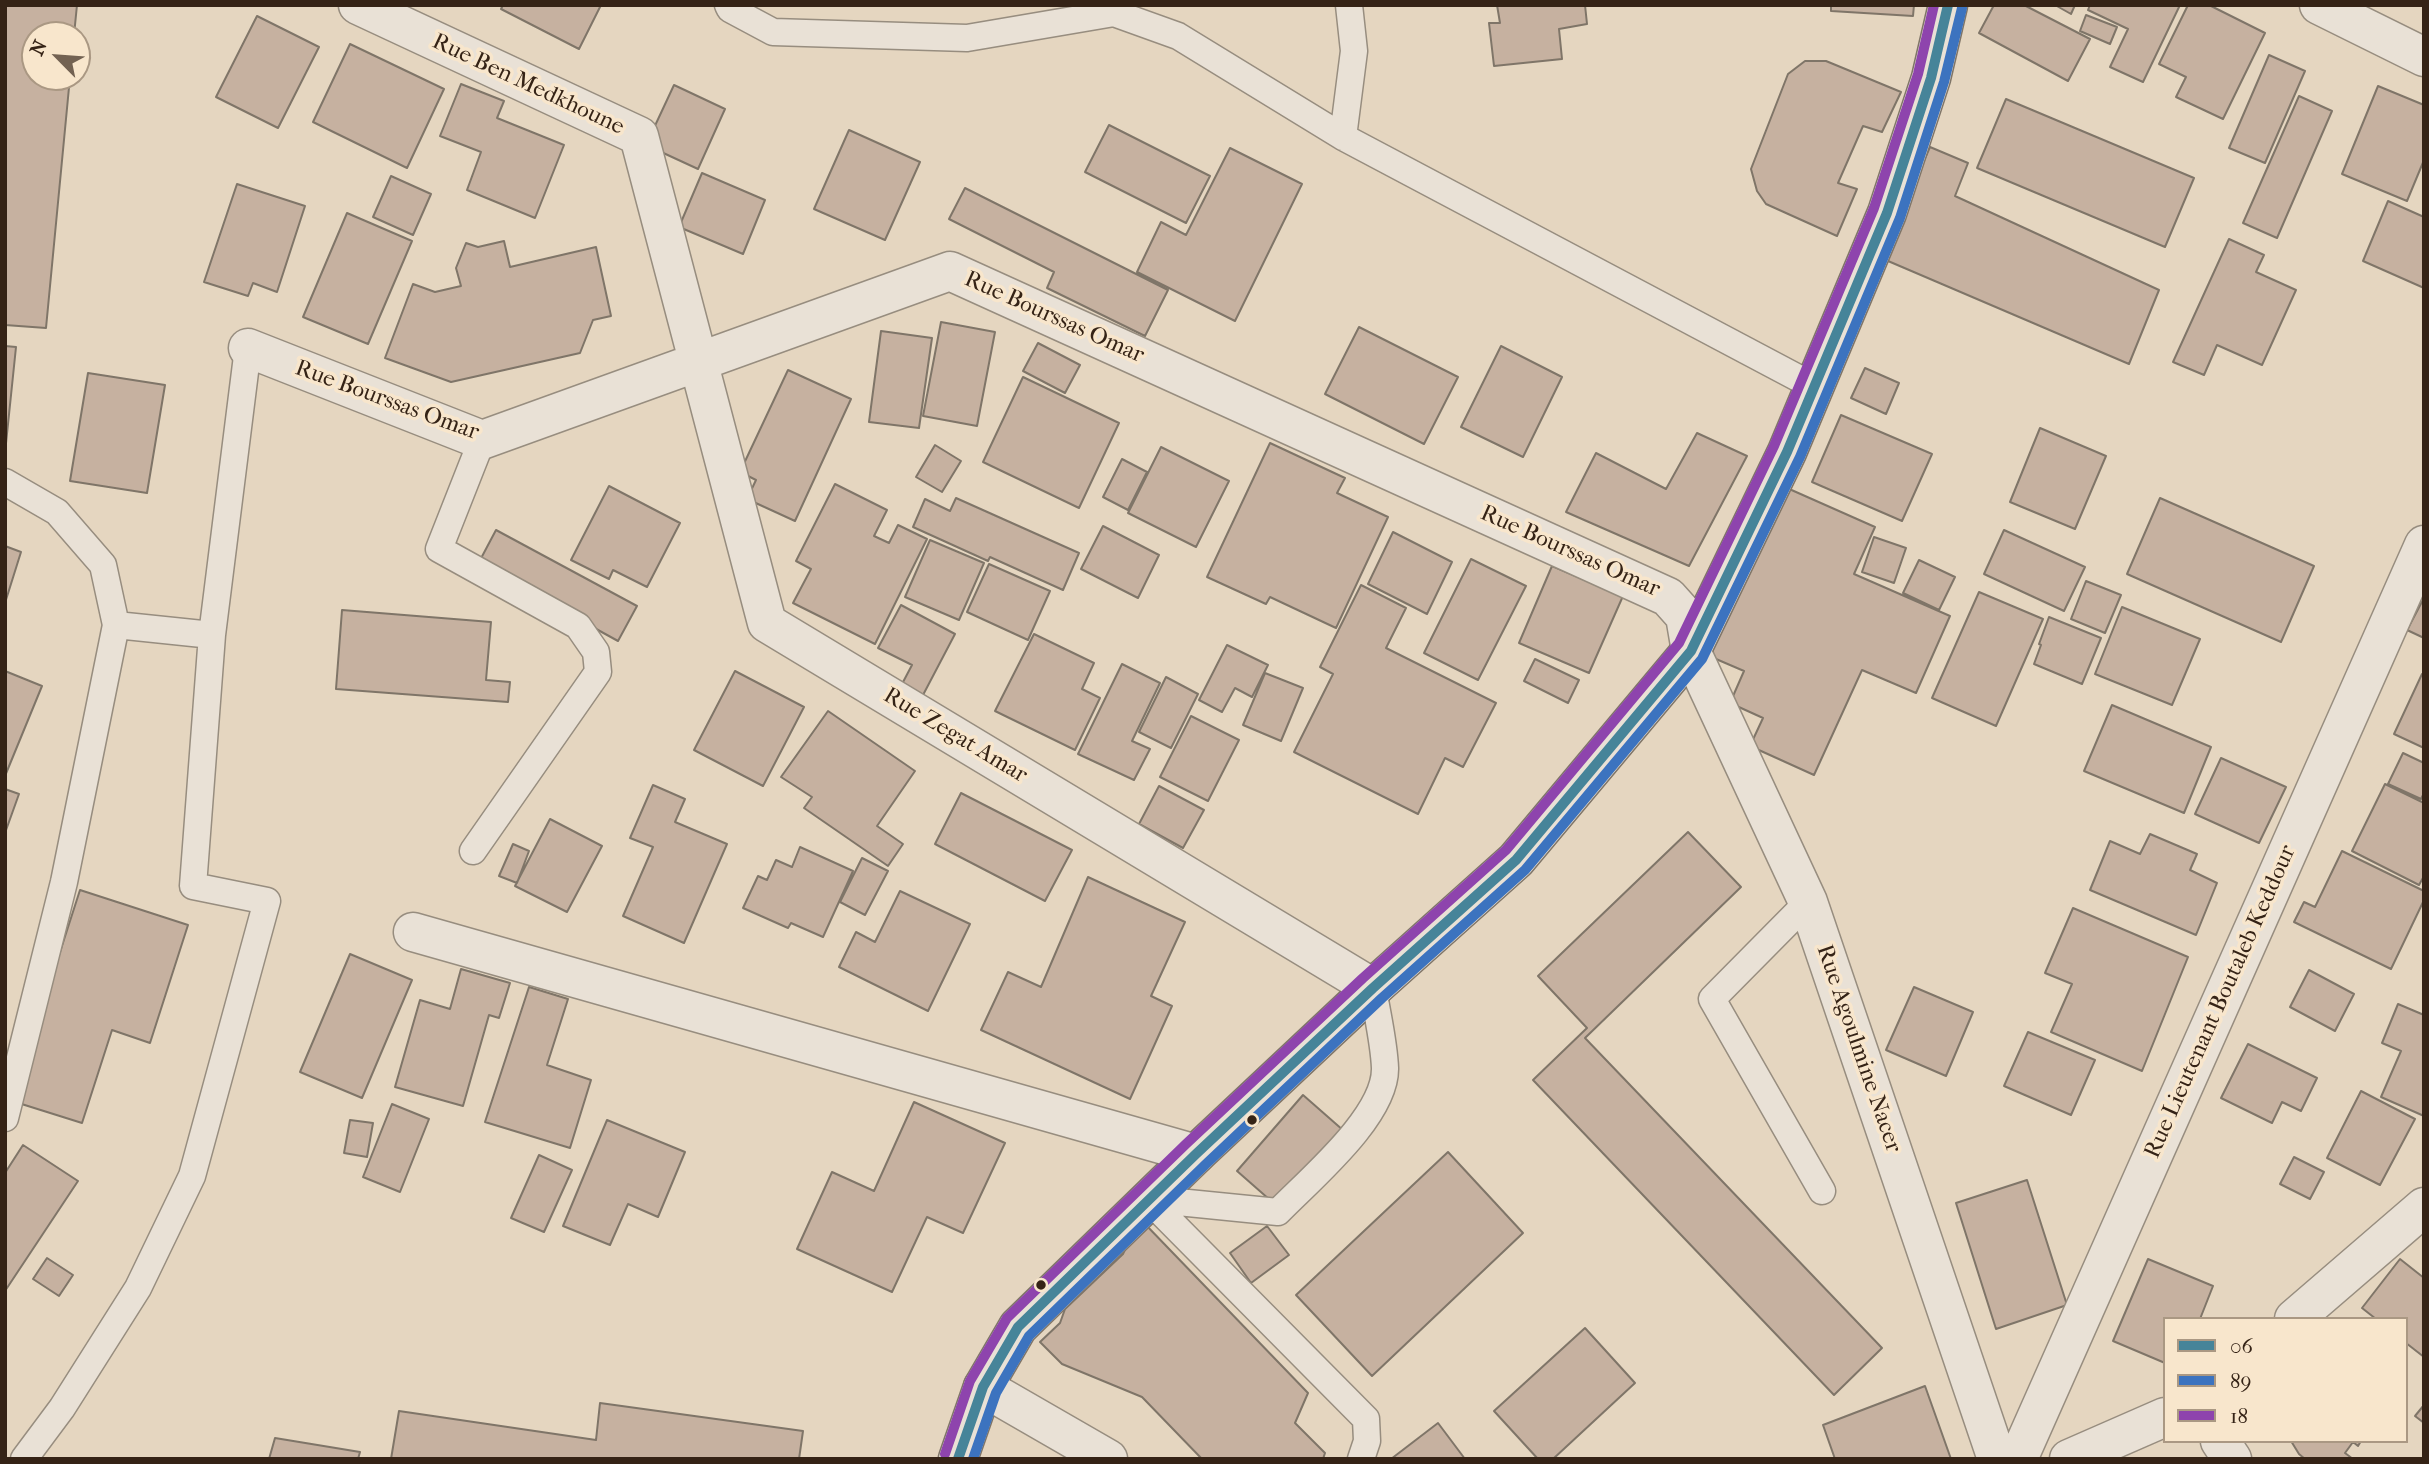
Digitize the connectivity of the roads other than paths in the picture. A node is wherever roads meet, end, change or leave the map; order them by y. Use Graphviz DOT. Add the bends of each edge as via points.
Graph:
graph roads {
  1 [pos="358,5"];
  2 [pos="728,5"];
  3 [pos="1349,5"];
  4 [pos="1948,5"];
  5 [pos="2319,5"];
  6 [pos="1115,9"];
  7 [pos="2424,57"];
  8 [pos="1343,138"];
  9 [pos="248,348"];
  10 [pos="700,362"];
  11 [pos="1815,387"];
  12 [pos="482,440"];
  13 [pos="5,482"];
  14 [pos="2424,545"];
  15 [pos="116,625"];
  16 [pos="212,635"];
  17 [pos="1691,652"];
  18 [pos="473,851"];
  19 [pos="1808,902"];
  20 [pos="413,932"];
  21 [pos="1373,988"];
  22 [pos="5,1118"];
  23 [pos="1196,1154"];
  24 [pos="1822,1191"];
  25 [pos="1148,1199"];
  26 [pos="2424,1207"];
  27 [pos="2296,1317"];
  28 [pos="983,1387"];
  29 [pos="2163,1419"];
  30 [pos="2221,1443"];
  31 [pos="24,1459"];
  32 [pos="958,1459"];
  33 [pos="1108,1459"];
  34 [pos="1361,1459"];
  35 [pos="1997,1459"];
  36 [pos="2018,1459"];
  37 [pos="2069,1459"];
  38 [pos="2232,1459"];
  1 -- 10 [label="street, Rue Ben Medkhoune" via="639,136"];
  2 -- 6 [label="lane" via="773,32 967,38"];
  3 -- 8 [label="lane" via="1354,51"];
  4 -- 11 [label="street" via="1931,78 1887,213"];
  5 -- 7 [label="street"];
  6 -- 8 [label="lane" via="1178,36"];
  8 -- 11 [label="lane"];
  9 -- 12 [label="street, Rue Bourssas Omar"];
  9 -- 16 [label="lane"];
  10 -- 12 [label="street, Rue Bourssas Omar"];
  10 -- 17 [label="street, Rue Bourssas Omar" via="950,271 1668,597 1685,616"];
  10 -- 21 [label="street, Rue Zegat Amar" via="767,623"];
  11 -- 17 [label="street"];
  12 -- 18 [label="lane" via="439,549 579,626 596,652 598,672"];
  13 -- 15 [label="lane" via="57,512 103,565"];
  14 -- 36 [label="street, Rue Lieutenant Boutaleb Keddour"];
  15 -- 16 [label="lane"];
  15 -- 22 [label="lane" via="64,882"];
  16 -- 31 [label="lane" via="193,886 267,901 192,1176 138,1288"];
  17 -- 19 [label="street, Rue Agoulmine Nacer"];
  17 -- 21 [label="street" via="1516,860"];
  19 -- 24 [label="lane" via="1712,999"];
  19 -- 35 [label="street, Rue Agoulmine Nacer"];
  20 -- 23 [label="street"];
  21 -- 23 [label="street"];
  21 -- 25 [label="lane" via="1385,1069 1381,1095 1350,1139 1278,1212"];
  23 -- 25 [label="street"];
  25 -- 28 [label="street" via="1018,1327"];
  25 -- 34 [label="lane" via="1366,1419 1367,1441"];
  26 -- 27 [label="street"];
  28 -- 32 [label="street"];
  28 -- 33 [label="street"];
  29 -- 37 [label="street"];
  30 -- 38 [label="street"];
}
